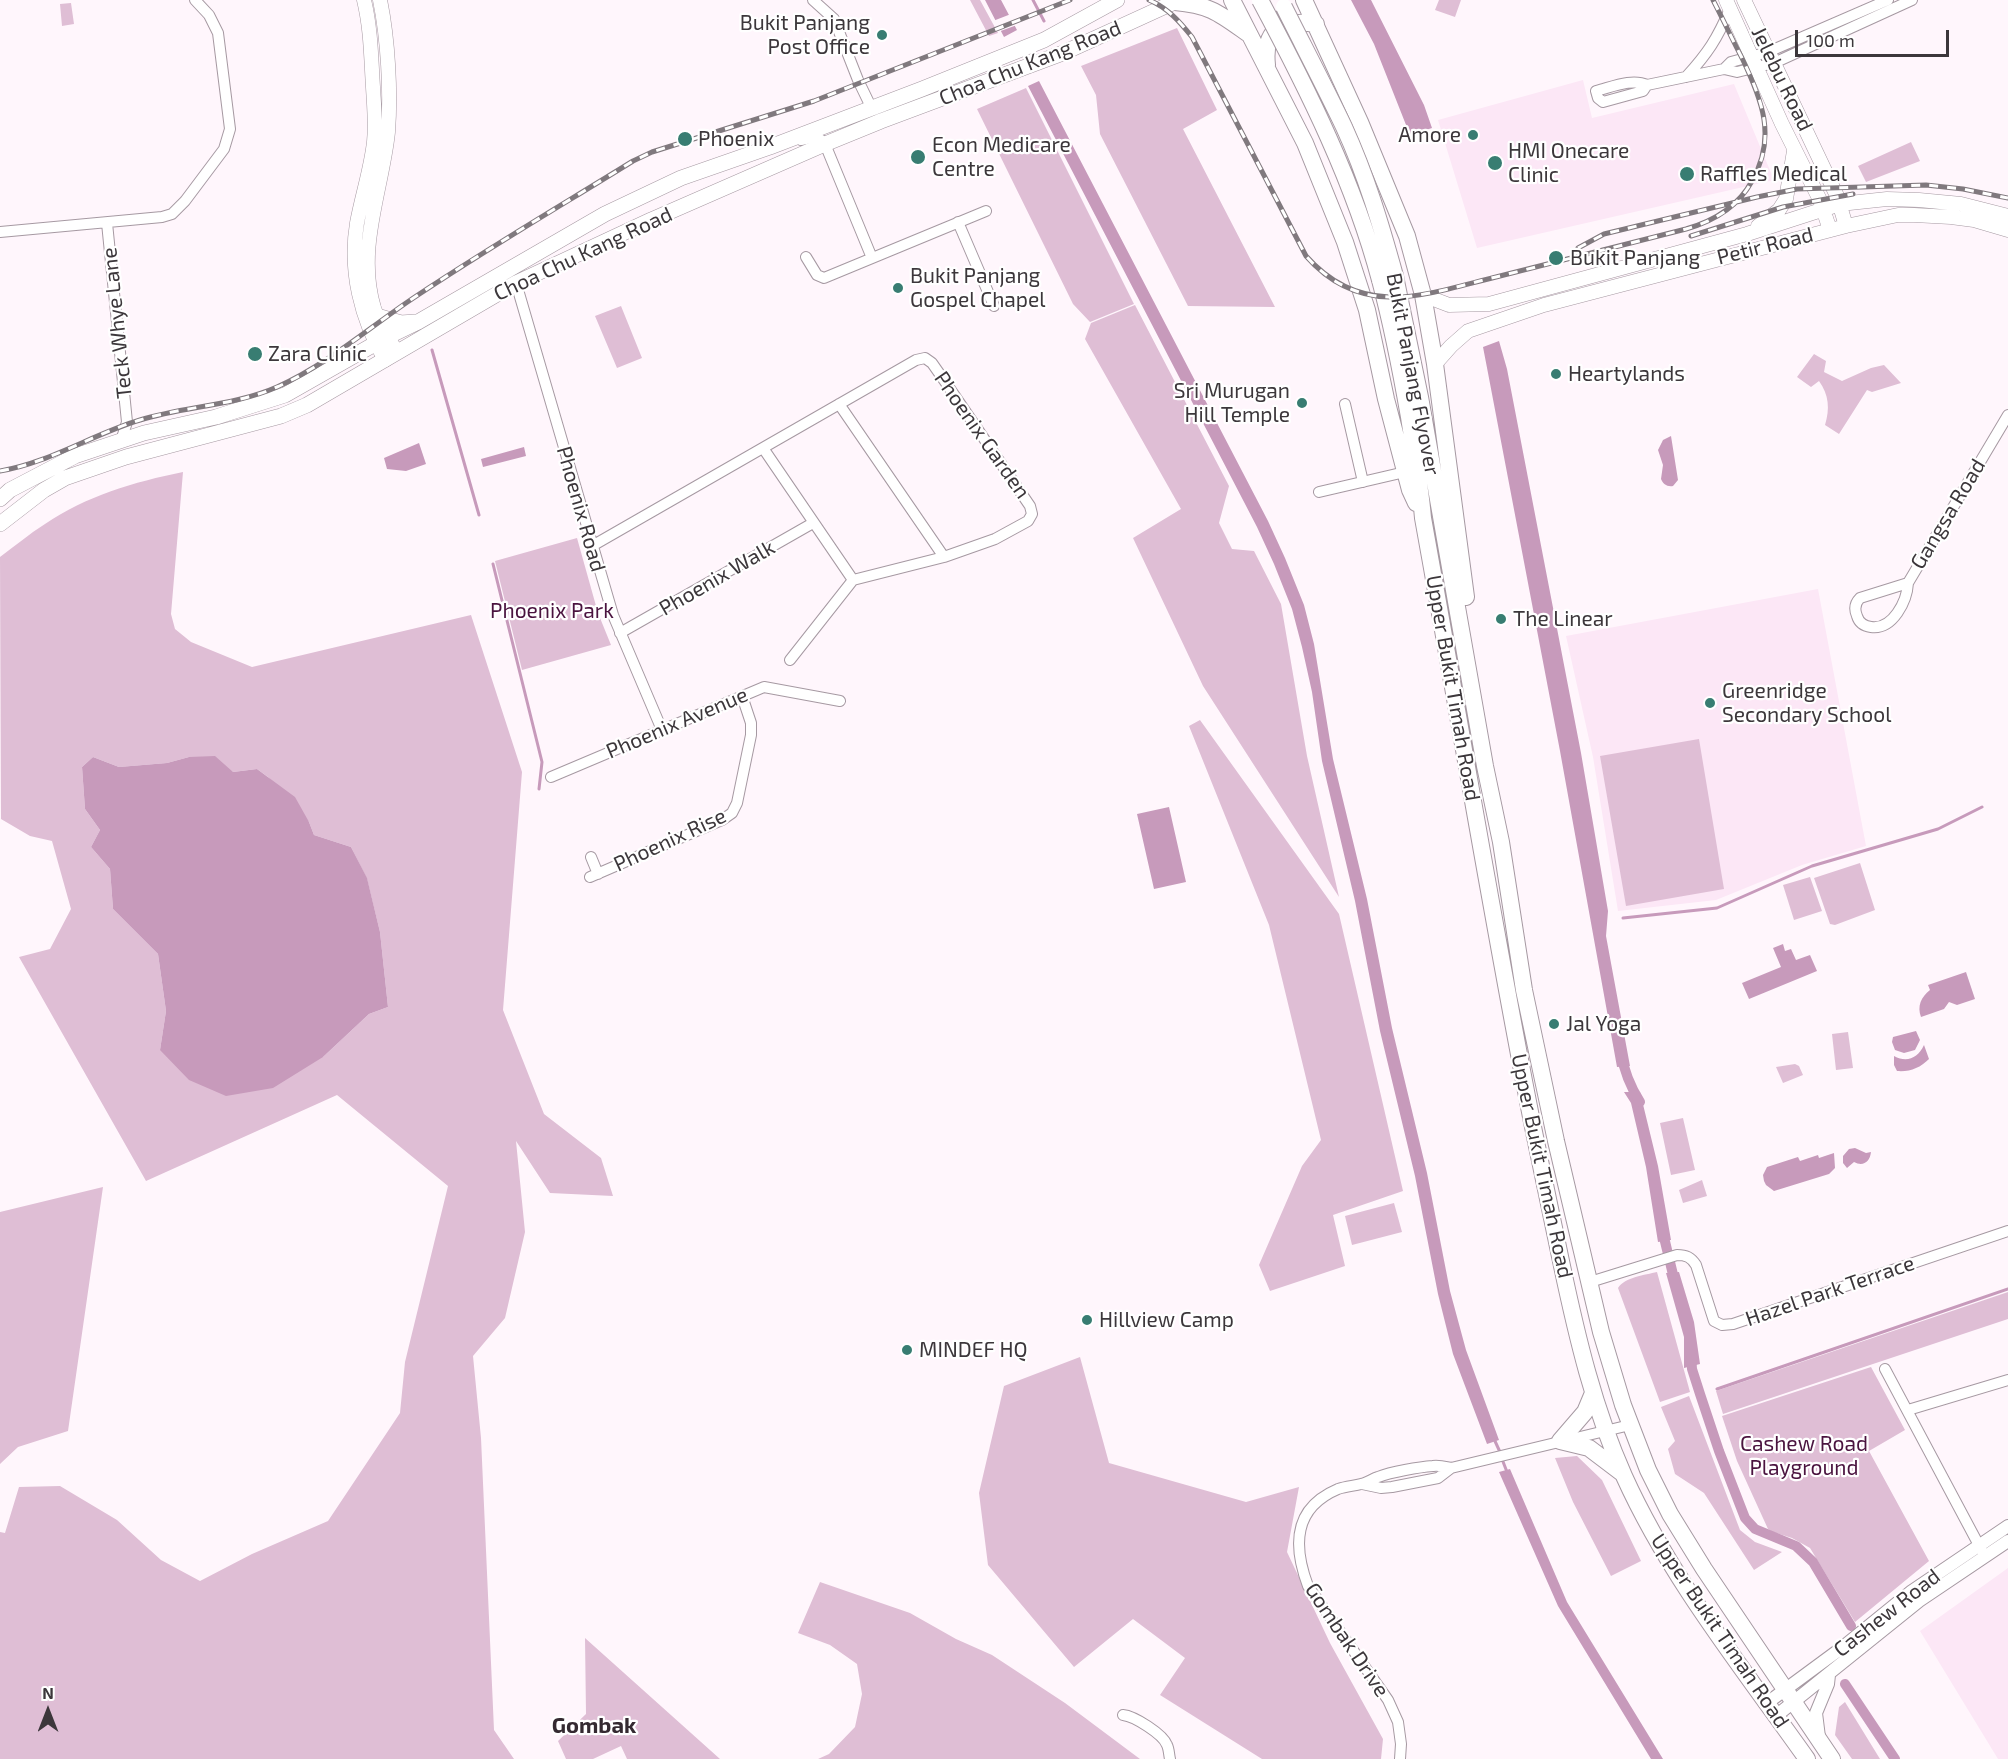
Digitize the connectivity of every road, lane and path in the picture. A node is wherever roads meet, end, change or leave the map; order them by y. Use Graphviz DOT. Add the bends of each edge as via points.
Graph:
graph roads {
  1 [pos="195,0"];
  2 [pos="364,0"];
  3 [pos="380,0"];
  4 [pos="813,0"];
  5 [pos="1117,0"];
  6 [pos="1232,0"];
  7 [pos="1260,0"];
  8 [pos="1280,0"];
  9 [pos="1744,0"];
  10 [pos="1888,0"];
  11 [pos="1912,0"];
  12 [pos="1177,1"];
  13 [pos="1306,1"];
  14 [pos="1728,5"];
  15 [pos="1316,24"];
  16 [pos="1250,36"];
  17 [pos="1771,58"];
  18 [pos="1754,63"];
  19 [pos="1268,70"];
  20 [pos="1686,77"];
  21 [pos="1647,85"];
  22 [pos="872,109"];
  23 [pos="784,142"];
  24 [pos="825,144"];
  25 [pos="1794,151"];
  26 [pos="681,178"];
  27 [pos="628,203"];
  28 [pos="691,203"];
  29 [pos="1840,204"];
  30 [pos="1823,208"];
  31 [pos="986,211"];
  32 [pos="2008,216"];
  33 [pos="651,220"];
  34 [pos="958,222"];
  35 [pos="107,223"];
  36 [pos="1846,226"];
  37 [pos="1830,230"];
  38 [pos="2008,230"];
  39 [pos="0,232"];
  40 [pos="1744,234"];
  41 [pos="1753,250"];
  42 [pos="806,257"];
  43 [pos="872,258"];
  44 [pos="516,283"];
  45 [pos="1529,293"];
  46 [pos="1423,295"];
  47 [pos="1544,304"];
  48 [pos="994,306"];
  49 [pos="377,316"];
  50 [pos="418,322"];
  51 [pos="382,340"];
  52 [pos="391,356"];
  53 [pos="1435,364"];
  54 [pos="1413,397"];
  55 [pos="839,404"];
  56 [pos="1345,404"];
  57 [pos="2008,415"];
  58 [pos="127,422"];
  59 [pos="144,433"];
  60 [pos="121,441"];
  61 [pos="763,448"];
  62 [pos="1405,472"];
  63 [pos="1363,482"];
  64 [pos="1319,492"];
  65 [pos="3,494"];
  66 [pos="1423,518"];
  67 [pos="813,523"];
  68 [pos="0,524"];
  69 [pos="592,546"];
  70 [pos="944,556"];
  71 [pos="853,580"];
  72 [pos="1908,583"];
  73 [pos="620,633"];
  74 [pos="790,660"];
  75 [pos="742,696"];
  76 [pos="840,701"];
  77 [pos="662,730"];
  78 [pos="1485,766"];
  79 [pos="551,777"];
  80 [pos="591,857"];
  81 [pos="2008,1231"];
  82 [pos="1590,1282"];
  83 [pos="1885,1369"];
  84 [pos="2008,1380"];
  85 [pos="1593,1393"];
  86 [pos="1908,1410"];
  87 [pos="1630,1425"];
  88 [pos="1606,1432"];
  89 [pos="1560,1441"];
  90 [pos="1624,1475"];
  91 [pos="2008,1526"];
  92 [pos="2008,1541"];
  93 [pos="1982,1550"];
  94 [pos="1704,1569"];
  95 [pos="1687,1588"];
  96 [pos="1829,1675"];
  97 [pos="1790,1697"];
  98 [pos="1772,1709"];
  99 [pos="1123,1715"];
  100 [pos="1820,1742"];
  101 [pos="1170,1759"];
  102 [pos="1400,1759"];
  103 [pos="1807,1759"];
  104 [pos="1832,1759"];
  1 -- 35 [label="street, Teck Whye Lane" via="215,24 220,40 230,129 226,145 179,209 162,218"];
  2 -- 51 [label="main road" via="375,124 354,257 371,336"];
  3 -- 49 [label="main road" via="385,24 388,126 370,224 368,257 370,292"];
  4 -- 22 [label="street" via="834,19"];
  5 -- 22 [label="main road, Choa Chu Kang Road" via="1044,40"];
  6 -- 16 [label="highway"];
  7 -- 54 [label="highway, Bukit Panjang Flyover, bridge" via="1328,135 1371,244"];
  8 -- 54 [label="highway, Bukit Panjang Flyover, bridge" via="1345,128 1369,190 1403,308"];
  9 -- 17 [label="main road, Jelebu Road"];
  10 -- 17 [label="street"];
  11 -- 17 [label="street"];
  12 -- 16 [label="highway" via="1203,5"];
  12 -- 24 [label="main road, Choa Chu Kang Road" via="1054,57"];
  13 -- 15 [label="highway"];
  14 -- 18 [label="main road, Jelebu Road"];
  14 -- 20 [label="street" via="1714,44"];
  15 -- 19 [label="highway" via="1286,24 1274,31 1266,55"];
  15 -- 46 [label="highway" via="1407,236"];
  16 -- 19 [label="highway"];
  17 -- 18 [label="street"];
  17 -- 29 [label="main road, Jelebu Road"];
  18 -- 20 [label="street" via="1737,72 1724,69"];
  18 -- 25 [label="main road, Jelebu Road"];
  19 -- 62 [label="highway" via="1310,152 1345,242 1367,310"];
  20 -- 21 [label="street"];
  22 -- 23 [label="main road, Choa Chu Kang Road"];
  23 -- 24 [label="street" via="817,138"];
  23 -- 26 [label="main road, Choa Chu Kang Road"];
  24 -- 28 [label="main road, Choa Chu Kang Road"];
  24 -- 43 [label="street"];
  25 -- 30 [label="main road, Jelebu Road"];
  25 -- 40 [label="main road" via="1786,199 1779,210"];
  26 -- 27 [label="main road, Choa Chu Kang Road"];
  26 -- 28 [label="main road" via="665,195 674,203"];
  27 -- 33 [label="main road" via="653,201 657,210"];
  27 -- 50 [label="main road, Choa Chu Kang Road"];
  28 -- 33 [label="main road, Choa Chu Kang Road"];
  29 -- 30 [label="main road, Petir Road"];
  29 -- 32 [label="main road, Petir Road" via="1909,199 1961,204"];
  29 -- 36 [label="main road, Jelebu Road"];
  30 -- 37 [label="main road, Jelebu Road"];
  30 -- 40 [label="main road, Petir Road"];
  31 -- 34 [label="street"];
  33 -- 44 [label="main road, Choa Chu Kang Road"];
  34 -- 43 [label="street"];
  34 -- 48 [label="street"];
  35 -- 39 [label="street, Teck Whye Lane"];
  35 -- 58 [label="street, Teck Whye Lane"];
  36 -- 37 [label="main road, Petir Road"];
  36 -- 38 [label="main road, Petir Road" via="1914,214 1967,219"];
  37 -- 41 [label="main road, Petir Road"];
  40 -- 41 [label="main road"];
  40 -- 45 [label="main road, Petir Road"];
  41 -- 47 [label="main road, Petir Road"];
  42 -- 43 [label="street" via="820,278"];
  44 -- 52 [label="main road, Choa Chu Kang Road"];
  44 -- 69 [label="street, Phoenix Road"];
  45 -- 46 [label="main road, Petir Road" via="1464,306"];
  45 -- 47 [label="main road" via="1533,303"];
  46 -- 53 [label="highway"];
  47 -- 53 [label="main road, Petir Road" via="1468,331"];
  49 -- 50 [label="main road" via="401,323"];
  49 -- 51 [label="main road"];
  50 -- 51 [label="main road, Choa Chu Kang Road"];
  51 -- 52 [label="main road"];
  51 -- 59 [label="main road, Choa Chu Kang Road" via="285,395 216,417"];
  52 -- 68 [label="main road, Choa Chu Kang Road" via="281,416 126,457 65,478 44,489"];
  53 -- 78 [label="highway" via="1489,742"];
  54 -- 66 [label="highway, Bukit Panjang Flyover"];
  54 -- 78 [label="highway, Bukit Panjang Flyover"];
  55 -- 61 [label="street, Phoenix Garden"];
  55 -- 70 [label="street"];
  55 -- 70 [label="street, Phoenix Garden" via="925,358 946,383 1032,514 1028,521 995,538"];
  56 -- 63 [label="street"];
  57 -- 72 [label="street, Gangsa Road"];
  58 -- 59 [label="street, Teck Whye Lane"];
  58 -- 60 [label="street, Teck Whye Lane"];
  59 -- 60 [label="main road, Choa Chu Kang Road"];
  60 -- 65 [label="main road, Choa Chu Kang Road" via="75,456"];
  61 -- 67 [label="street"];
  61 -- 69 [label="street, Phoenix Garden"];
  62 -- 63 [label="street"];
  62 -- 66 [label="highway"];
  63 -- 64 [label="street"];
  66 -- 85 [label="highway, Upper Bukit Timah Road" via="1536,1140"];
  67 -- 71 [label="street"];
  67 -- 73 [label="street, Phoenix Walk"];
  69 -- 73 [label="street, Phoenix Road"];
  70 -- 71 [label="street, Phoenix Garden"];
  71 -- 74 [label="street"];
  72 -- 72 [label="street, Gangsa Road" via="1907,596 1889,622 1878,627 1860,621 1856,612 1860,598"];
  73 -- 77 [label="street, Phoenix Road"];
  75 -- 76 [label="street, Phoenix Avenue" via="764,687"];
  75 -- 77 [label="street, Phoenix Avenue"];
  75 -- 80 [label="street, Phoenix Rise" via="751,735 732,813 594,875"];
  77 -- 79 [label="street, Phoenix Avenue"];
  78 -- 82 [label="highway, Upper Bukit Timah Road" via="1524,990"];
  81 -- 82 [label="street, Hazel Park Terrace" via="1722,1326 1713,1321 1692,1259 1685,1255"];
  82 -- 87 [label="highway, Upper Bukit Timah Road"];
  83 -- 86 [label="street"];
  84 -- 86 [label="street"];
  85 -- 88 [label="highway, Upper Bukit Timah Road"];
  85 -- 89 [label="highway" via="1585,1412"];
  86 -- 93 [label="street"];
  87 -- 88 [label="street, Gombak Drive"];
  87 -- 94 [label="highway, Upper Bukit Timah Road" via="1670,1514"];
  88 -- 89 [label="street, Gombak Drive"];
  88 -- 90 [label="highway, Upper Bukit Timah Road"];
  89 -- 90 [label="highway" via="1589,1448"];
  89 -- 102 [label="street, Gombak Drive" via="1452,1468 1438,1478 1392,1487 1362,1484 1341,1488 1316,1502 1306,1514 1298,1535 1300,1566 1308,1586 1388,1700 1398,1722"];
  90 -- 95 [label="highway, Upper Bukit Timah Road" via="1648,1525"];
  91 -- 93 [label="street, Cashew Road"];
  92 -- 93 [label="street, Cashew Road"];
  93 -- 96 [label="street, Cashew Road"];
  93 -- 97 [label="street, Cashew Road" via="1912,1591"];
  94 -- 95 [label="highway" via="1702,1582"];
  94 -- 97 [label="highway, Upper Bukit Timah Road"];
  95 -- 98 [label="highway, Upper Bukit Timah Road"];
  96 -- 97 [label="street, Cashew Road"];
  96 -- 100 [label="street" via="1816,1713"];
  97 -- 98 [label="street, Cashew Road"];
  97 -- 100 [label="highway, Upper Bukit Timah Road"];
  98 -- 103 [label="highway, Upper Bukit Timah Road"];
  99 -- 101 [label="street" via="1136,1718 1163,1739"];
  100 -- 104 [label="highway, Upper Bukit Timah Road"];
}
